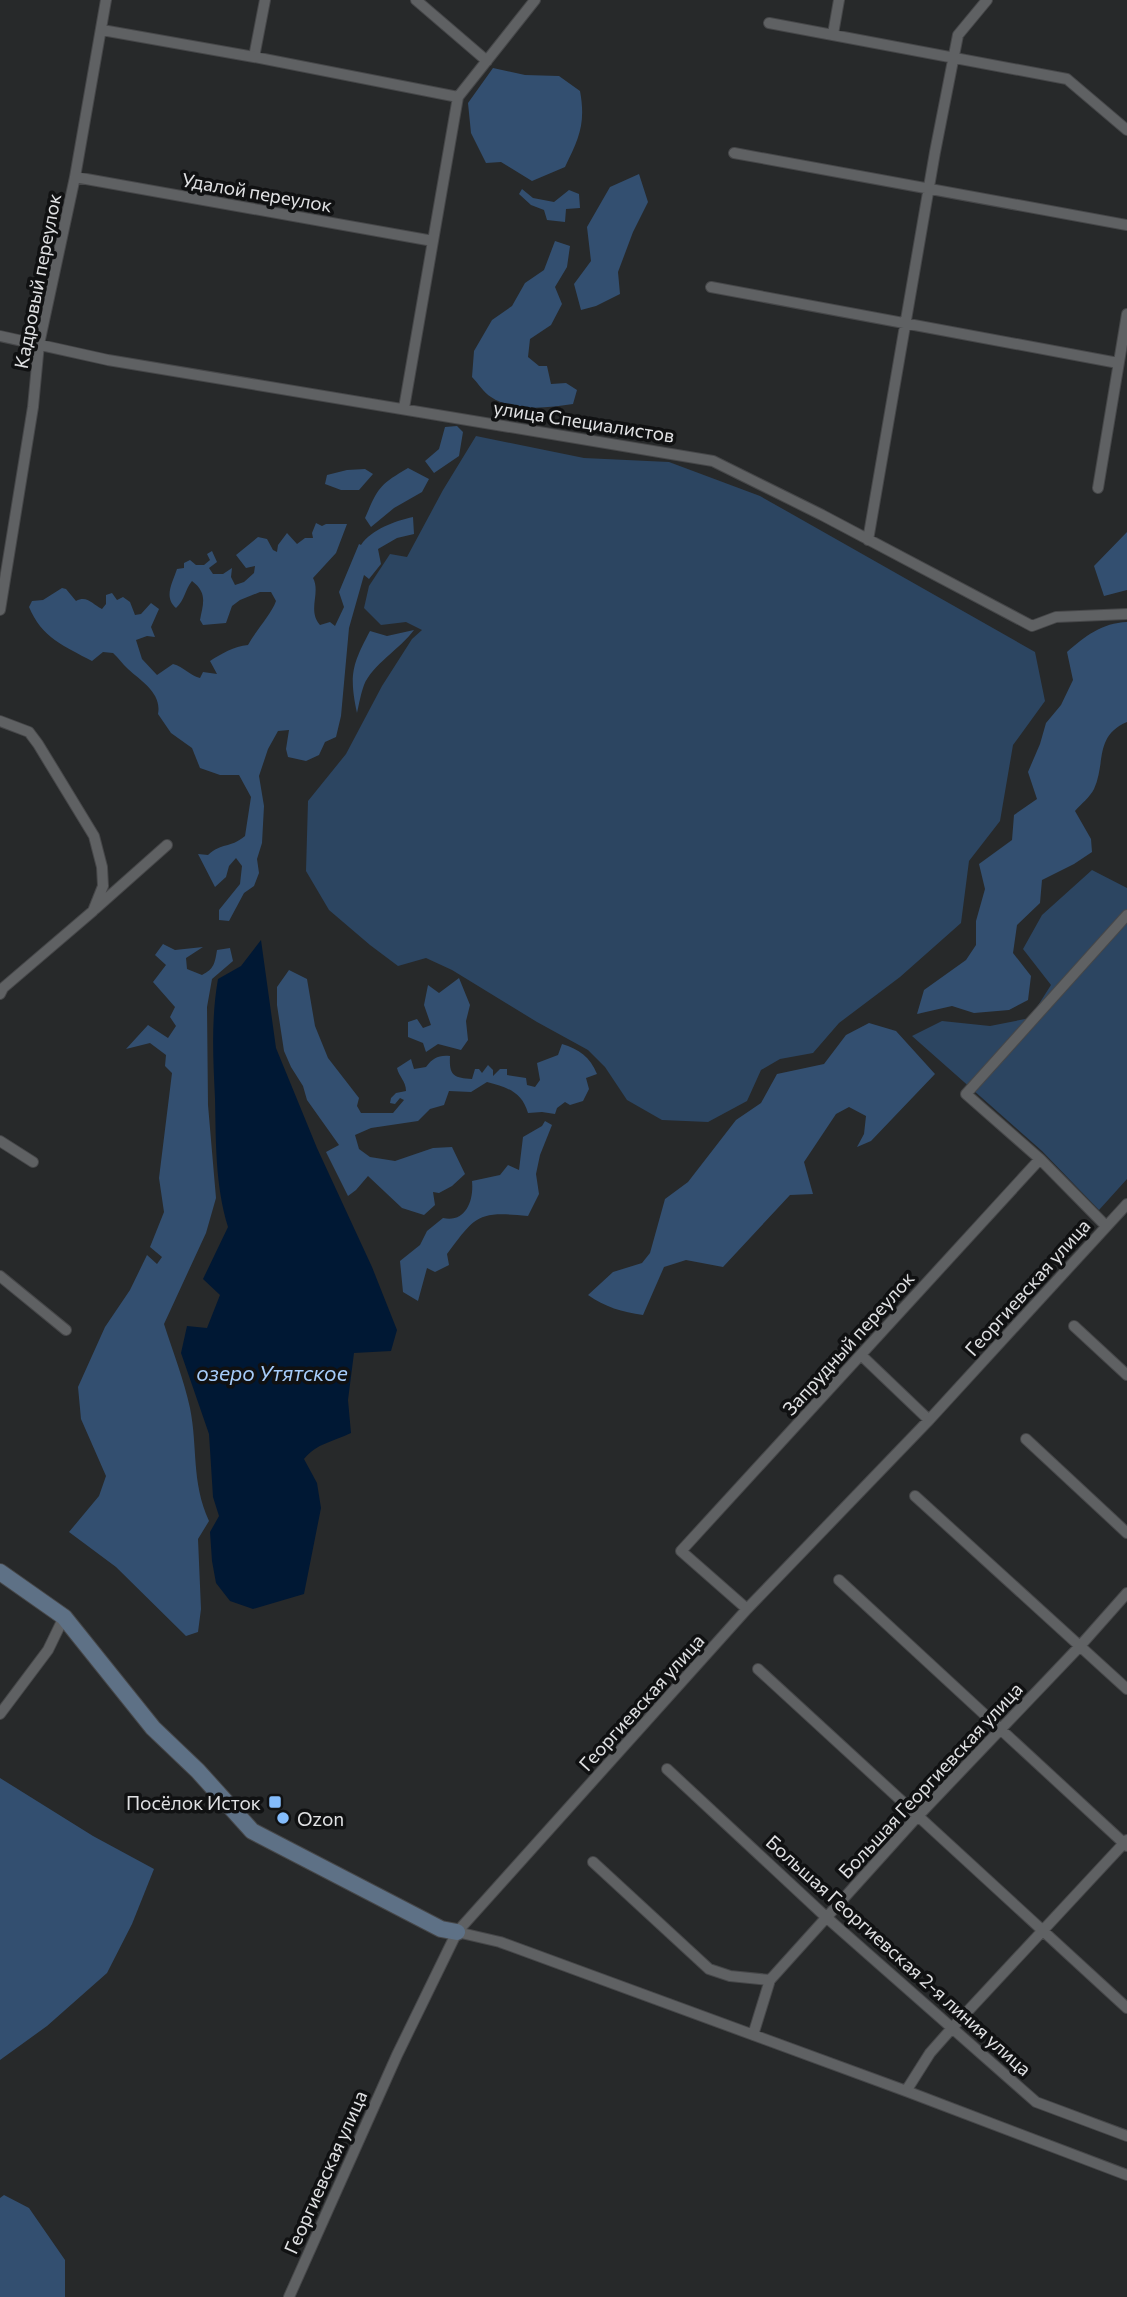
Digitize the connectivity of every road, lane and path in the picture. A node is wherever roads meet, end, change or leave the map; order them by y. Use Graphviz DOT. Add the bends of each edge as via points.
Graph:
graph roads {
  1 [pos="106,0"];
  2 [pos="265,0"];
  3 [pos="416,0"];
  4 [pos="535,0"];
  5 [pos="839,0"];
  6 [pos="987,0"];
  7 [pos="769,23"];
  8 [pos="102,30"];
  9 [pos="833,34"];
  10 [pos="254,57"];
  11 [pos="954,57"];
  12 [pos="487,61"];
  13 [pos="458,97"];
  14 [pos="1127,130"];
  15 [pos="734,152"];
  16 [pos="75,177"];
  17 [pos="929,188"];
  18 [pos="1127,225"];
  19 [pos="433,241"];
  20 [pos="711,287"];
  21 [pos="1127,314"];
  22 [pos="906,323"];
  23 [pos="0,336"];
  24 [pos="39,344"];
  25 [pos="1118,363"];
  26 [pos="404,408"];
  27 [pos="1098,488"];
  28 [pos="868,540"];
  29 [pos="0,610"];
  30 [pos="1127,614"];
  31 [pos="0,721"];
  32 [pos="167,845"];
  33 [pos="93,911"];
  34 [pos="1127,915"];
  35 [pos="1,989"];
  36 [pos="0,1141"];
  37 [pos="1040,1159"];
  38 [pos="33,1162"];
  39 [pos="1127,1204"];
  40 [pos="1106,1226"];
  41 [pos="0,1276"];
  42 [pos="1074,1325"];
  43 [pos="66,1330"];
  44 [pos="861,1355"];
  45 [pos="1127,1375"];
  46 [pos="929,1420"];
  47 [pos="1026,1439"];
  48 [pos="915,1496"];
  49 [pos="1127,1533"];
  50 [pos="0,1572"];
  51 [pos="839,1580"];
  52 [pos="1127,1593"];
  53 [pos="747,1609"];
  54 [pos="64,1618"];
  55 [pos="1080,1646"];
  56 [pos="758,1669"];
  57 [pos="1127,1689"];
  58 [pos="0,1714"];
  59 [pos="1002,1728"];
  60 [pos="667,1769"];
  61 [pos="917,1817"];
  62 [pos="1126,1843"];
  63 [pos="593,1861"];
  64 [pos="826,1917"];
  65 [pos="1043,1930"];
  66 [pos="457,1932"];
  67 [pos="769,1980"];
  68 [pos="1127,2008"];
  69 [pos="953,2027"];
  70 [pos="753,2035"];
  71 [pos="906,2091"];
  72 [pos="1127,2136"];
  73 [pos="1127,2175"];
  74 [pos="289,2297"];
  1 -- 8 [label="street, Кадровый переулок"];
  2 -- 10 [label="street"];
  3 -- 12 [label="street"];
  4 -- 12 [label="street"];
  5 -- 9 [label="street"];
  6 -- 11 [label="street" via="958,34"];
  7 -- 9 [label="street"];
  8 -- 10 [label="street"];
  8 -- 16 [label="street, Кадровый переулок"];
  9 -- 11 [label="street"];
  10 -- 13 [label="street"];
  11 -- 14 [label="street" via="1067,79"];
  11 -- 17 [label="street"];
  12 -- 13 [label="street"];
  13 -- 19 [label="street"];
  15 -- 17 [label="street"];
  16 -- 19 [label="street, Удалой переулок"];
  16 -- 24 [label="street, Кадровый переулок"];
  17 -- 18 [label="street"];
  17 -- 22 [label="street"];
  19 -- 26 [label="street"];
  20 -- 22 [label="street"];
  21 -- 25 [label="street"];
  22 -- 25 [label="street"];
  22 -- 28 [label="street"];
  23 -- 24 [label="street, улица Специалистов"];
  24 -- 26 [label="street, улица Специалистов" via="108,360"];
  24 -- 29 [label="street, Кадровый переулок"];
  25 -- 27 [label="street"];
  26 -- 28 [label="street, улица Специалистов" via="713,461"];
  28 -- 30 [label="street, улица Специалистов" via="1032,626 1056,617"];
  31 -- 33 [label="street" via="29,732 94,836 103,886"];
  32 -- 33 [label="street"];
  33 -- 35 [label="street"];
  34 -- 37 [label="street" via="966,1094"];
  36 -- 38 [label="street"];
  37 -- 40 [label="street"];
  37 -- 44 [label="street, Запрудный переулок"];
  39 -- 40 [label="street, Георгиевская улица"];
  40 -- 46 [label="street, Георгиевская улица"];
  41 -- 43 [label="street"];
  42 -- 45 [label="street"];
  44 -- 46 [label="street"];
  44 -- 53 [label="street, Запрудный переулок" via="681,1550"];
  46 -- 53 [label="street, Георгиевская улица"];
  47 -- 49 [label="street"];
  48 -- 55 [label="street"];
  50 -- 54 [label="street"];
  51 -- 59 [label="street"];
  52 -- 55 [label="street, Большая Георгиевская улица"];
  53 -- 66 [label="street, Георгиевская улица"];
  54 -- 58 [label="street" via="48,1650"];
  54 -- 66 [label="street" via="153,1728 252,1831 441,1929"];
  55 -- 57 [label="street"];
  55 -- 59 [label="street, Большая Георгиевская улица"];
  56 -- 61 [label="street"];
  59 -- 61 [label="street, Большая Георгиевская улица"];
  59 -- 62 [label="street"];
  60 -- 64 [label="street, Большая Георгиевская 2-я линия улица"];
  61 -- 64 [label="street, Большая Георгиевская улица"];
  61 -- 65 [label="street"];
  62 -- 65 [label="street"];
  63 -- 67 [label="street" via="709,1969"];
  64 -- 67 [label="street, Большая Георгиевская улица"];
  64 -- 69 [label="street, Большая Георгиевская 2-я линия улица"];
  65 -- 68 [label="street"];
  65 -- 69 [label="street"];
  66 -- 70 [label="street" via="500,1942"];
  66 -- 74 [label="street, Георгиевская улица"];
  67 -- 70 [label="street, Большая Георгиевская улица"];
  69 -- 71 [label="street"];
  69 -- 72 [label="street, Большая Георгиевская 2-я линия улица" via="1036,2102"];
  70 -- 71 [label="street"];
  71 -- 73 [label="street"];
}
